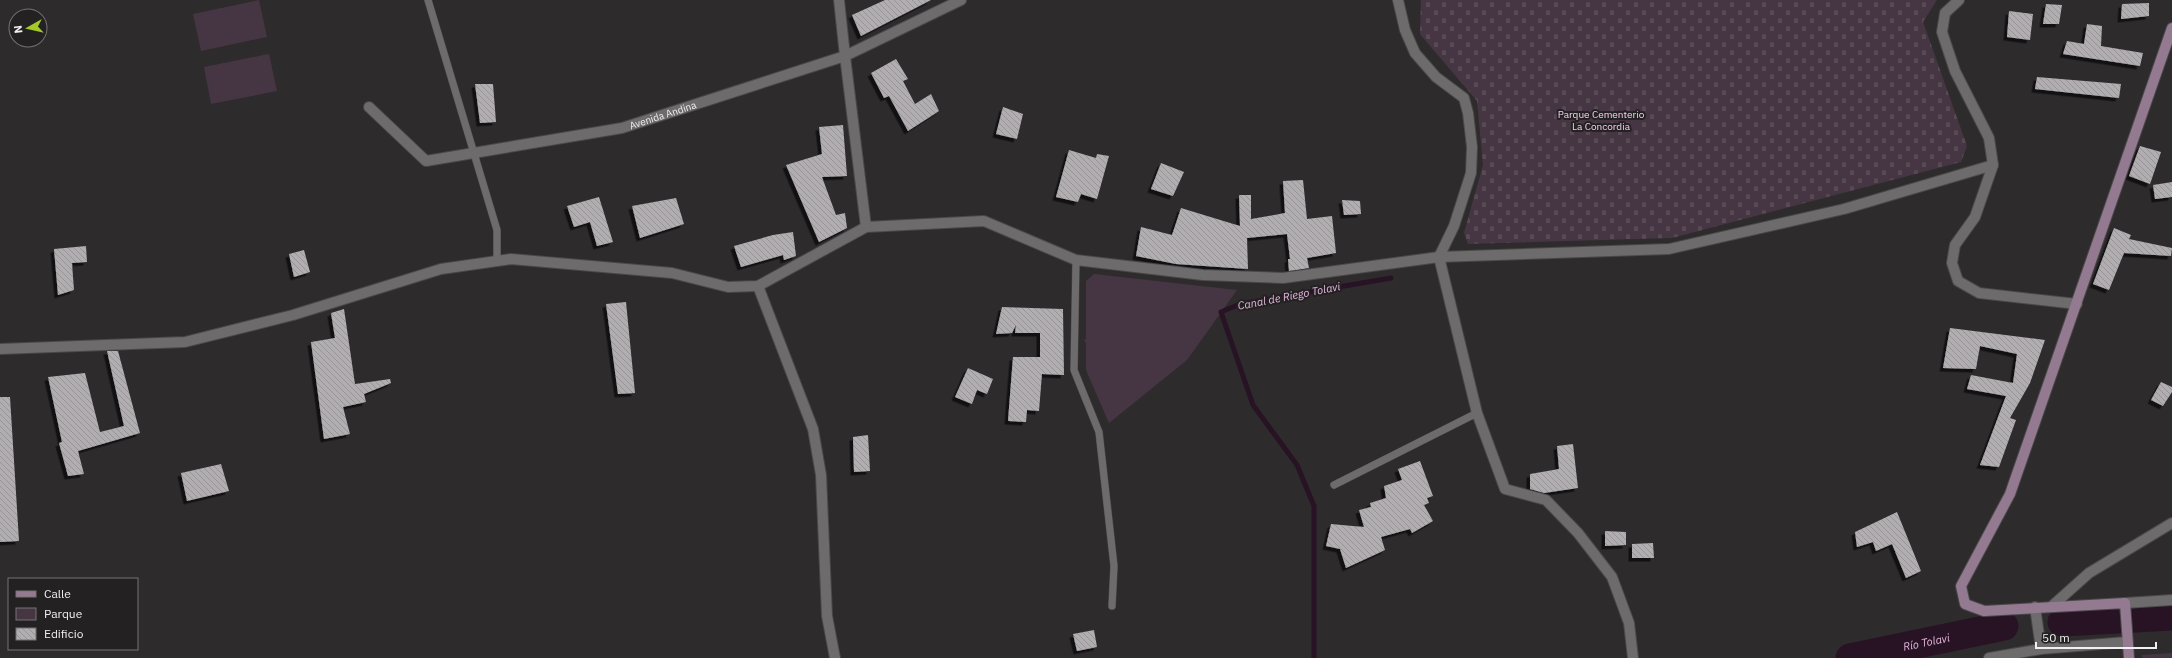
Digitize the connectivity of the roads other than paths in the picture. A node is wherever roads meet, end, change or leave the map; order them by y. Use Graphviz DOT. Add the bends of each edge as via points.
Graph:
graph roads {
  1 [pos="428,0"];
  2 [pos="838,0"];
  3 [pos="961,0"];
  4 [pos="1398,0"];
  5 [pos="1959,0"];
  6 [pos="2172,28"];
  7 [pos="845,56"];
  8 [pos="369,107"];
  9 [pos="474,154"];
  10 [pos="1992,165"];
  11 [pos="866,227"];
  12 [pos="1440,257"];
  13 [pos="1076,260"];
  14 [pos="497,261"];
  15 [pos="758,286"];
  16 [pos="2077,304"];
  17 [pos="0,349"];
  18 [pos="1477,413"];
  19 [pos="1334,485"];
  20 [pos="2172,523"];
  21 [pos="2172,600"];
  22 [pos="2125,602"];
  23 [pos="1112,606"];
  24 [pos="2051,606"];
  25 [pos="2035,607"];
  26 [pos="2127,642"];
  27 [pos="2041,649"];
  28 [pos="834,658"];
  29 [pos="1633,658"];
  30 [pos="1989,658"];
  31 [pos="2129,658"];
  1 -- 9 [label="lane"];
  2 -- 7 [label="street"];
  3 -- 7 [label="street, Avenida Andina"];
  4 -- 12 [label="street" via="1405,30 1415,53 1436,77 1464,98 1468,113 1472,148 1471,173 1454,226"];
  5 -- 10 [label="street" via="1945,13 1942,32 1955,71 1989,138"];
  6 -- 16 [label="main road"];
  7 -- 9 [label="street, Avenida Andina" via="622,128"];
  7 -- 11 [label="street"];
  8 -- 9 [label="street, Avenida Andina" via="426,161"];
  9 -- 14 [label="lane" via="498,230"];
  10 -- 12 [label="street" via="1844,209 1670,249"];
  10 -- 16 [label="street" via="1975,217 1955,246 1952,263 1958,281 1979,293"];
  11 -- 13 [label="street" via="984,221"];
  11 -- 15 [label="street"];
  12 -- 13 [label="street" via="1283,278 1203,275"];
  12 -- 18 [label="street"];
  13 -- 23 [label="lane" via="1074,370 1099,432 1114,566"];
  14 -- 15 [label="street" via="511,259 672,273 728,287"];
  14 -- 17 [label="street" via="440,269 293,314 185,342"];
  15 -- 28 [label="street" via="813,429 821,474 827,616"];
  16 -- 25 [label="main road" via="2010,494 1961,586 1965,604 1984,611"];
  18 -- 19 [label="lane"];
  18 -- 29 [label="street" via="1506,489 1546,500 1578,533 1612,577 1629,623"];
  20 -- 24 [label="street" via="2089,573"];
  21 -- 22 [label="street"];
  22 -- 24 [label="main road"];
  22 -- 26 [label="main road"];
  24 -- 25 [label="main road"];
  25 -- 27 [label="street"];
  26 -- 27 [label="street"];
  26 -- 31 [label="main road"];
  27 -- 30 [label="street"];
}
